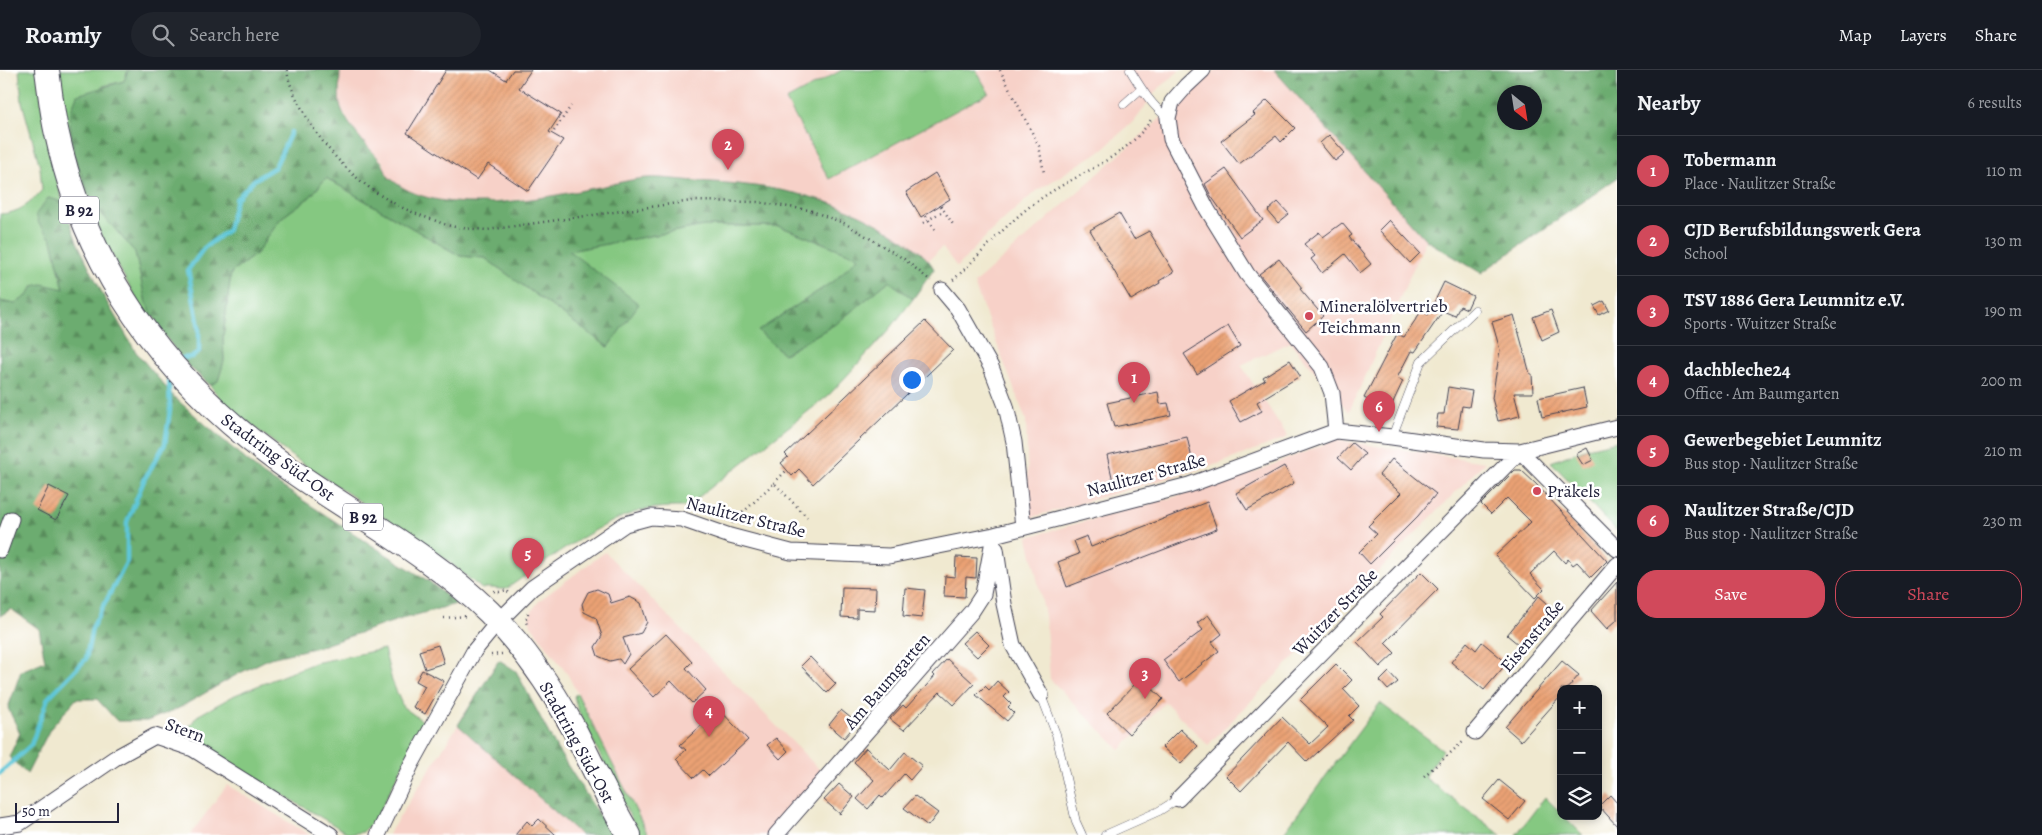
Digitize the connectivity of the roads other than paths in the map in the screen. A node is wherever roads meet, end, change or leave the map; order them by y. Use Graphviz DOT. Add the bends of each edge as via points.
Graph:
graph roads {
  1 [pos="48,70"];
  2 [pos="1130,70"];
  3 [pos="1204,70"];
  4 [pos="1141,89"];
  5 [pos="1124,104"];
  6 [pos="1162,114"];
  7 [pos="942,290"];
  8 [pos="1475,310"];
  9 [pos="1617,428"];
  10 [pos="1336,431"];
  11 [pos="1392,437"];
  12 [pos="1520,451"];
  13 [pos="11,519"];
  14 [pos="1023,527"];
  15 [pos="994,535"];
  16 [pos="1617,549"];
  17 [pos="0,550"];
  18 [pos="1617,565"];
  19 [pos="498,622"];
  20 [pos="1041,695"];
  21 [pos="1475,732"];
  22 [pos="1178,799"];
  23 [pos="0,826"];
  24 [pos="331,835"];
  25 [pos="378,835"];
  26 [pos="629,835"];
  27 [pos="776,835"];
  28 [pos="1082,835"];
  29 [pos="1105,835"];
  1 -- 19 [label="main road, Stadtring Süd-Ost / B 92" via="56,132 88,233 148,336 182,378 224,418 274,458 465,590"];
  2 -- 4 [label="lane"];
  3 -- 6 [label="street"];
  4 -- 5 [label="lane"];
  4 -- 6 [label="lane"];
  6 -- 10 [label="street" via="1171,139 1207,209 1247,274 1322,367 1332,393"];
  7 -- 14 [label="street" via="958,310 986,359 1006,406 1014,442"];
  8 -- 11 [label="lane" via="1421,362"];
  9 -- 12 [label="street, Naulitzer Straße"];
  10 -- 11 [label="street, Naulitzer Straße"];
  10 -- 14 [label="street, Naulitzer Straße" via="1189,485"];
  11 -- 12 [label="street, Naulitzer Straße" via="1484,450"];
  12 -- 16 [label="street"];
  12 -- 22 [label="street, Wuitzer Straße"];
  13 -- 17 [label="street"];
  14 -- 15 [label="street, Naulitzer Straße"];
  15 -- 19 [label="street, Naulitzer Straße" via="889,556 791,552 681,519 651,517 625,524 532,588"];
  15 -- 20 [label="street" via="1004,604 1014,645"];
  15 -- 27 [label="street, Am Baumgarten" via="983,594 972,611"];
  18 -- 21 [label="street, Eisenstraße"];
  19 -- 25 [label="street, Naulitzer Straße" via="474,651 410,765"];
  19 -- 26 [label="main road, Stadtring Süd-Ost / B 92" via="546,683"];
  20 -- 28 [label="lane" via="1056,734 1076,822"];
  22 -- 29 [label="lane"];
  23 -- 24 [label="street, Stern" via="20,822 115,758 155,736 193,749"];
}
